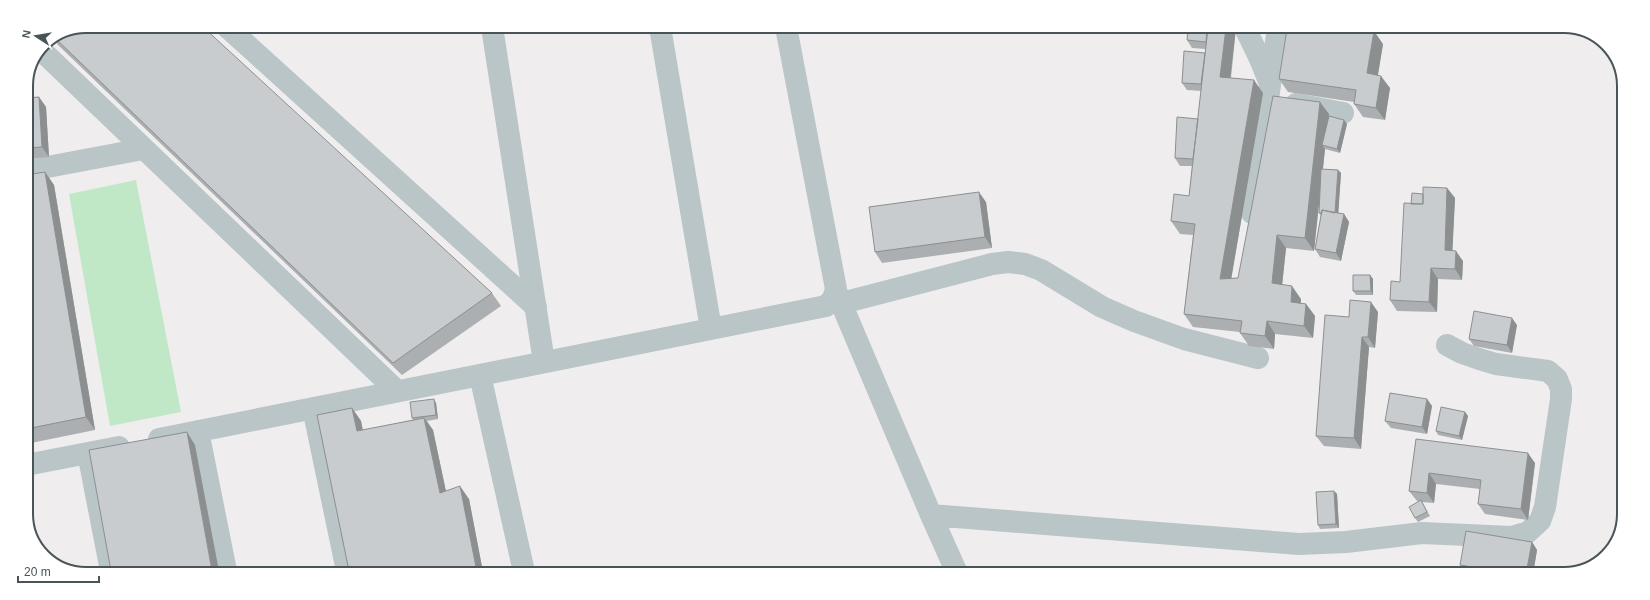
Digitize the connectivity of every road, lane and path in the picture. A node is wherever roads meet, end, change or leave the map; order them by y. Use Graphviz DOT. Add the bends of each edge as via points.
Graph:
graph roads {
  1 [pos="234,33"];
  2 [pos="493,33"];
  3 [pos="661,33"];
  4 [pos="787,33"];
  5 [pos="1247,33"];
  6 [pos="1277,33"];
  7 [pos="47,56"];
  8 [pos="1270,92"];
  9 [pos="1343,113"];
  10 [pos="143,149"];
  11 [pos="33,170"];
  12 [pos="1249,232"];
  13 [pos="839,296"];
  14 [pos="536,307"];
  15 [pos="710,329"];
  16 [pos="1447,345"];
  17 [pos="1258,358"];
  18 [pos="544,362"];
  19 [pos="480,375"];
  20 [pos="397,391"];
  21 [pos="313,408"];
  22 [pos="198,431"];
  23 [pos="88,453"];
  24 [pos="33,464"];
  25 [pos="930,515"];
  26 [pos="110,567"];
  27 [pos="225,567"];
  28 [pos="346,567"];
  29 [pos="523,567"];
  30 [pos="954,567"];
  1 -- 14 [label="street"];
  2 -- 14 [label="street"];
  3 -- 15 [label="street"];
  4 -- 13 [label="street"];
  5 -- 8 [label="street" via="1260,59"];
  6 -- 8 [label="street"];
  7 -- 10 [label="street"];
  8 -- 9 [label="street"];
  8 -- 12 [label="street"];
  10 -- 11 [label="street"];
  10 -- 20 [label="street"];
  13 -- 15 [label="street" via="826,306"];
  13 -- 17 [label="street" via="992,264 1025,264 1041,270 1102,307 1141,324 1184,339"];
  13 -- 25 [label="street"];
  14 -- 18 [label="street"];
  15 -- 18 [label="street"];
  16 -- 25 [label="street" via="1479,360 1548,371 1557,379 1561,399 1545,506 1540,522 1528,532 1512,536 1422,533 1346,542 1299,544"];
  18 -- 19 [label="street"];
  19 -- 20 [label="street"];
  19 -- 29 [label="street"];
  20 -- 21 [label="street"];
  21 -- 22 [label="street"];
  21 -- 28 [label="street"];
  22 -- 23 [label="street"];
  22 -- 27 [label="street"];
  23 -- 24 [label="street"];
  23 -- 26 [label="street"];
  25 -- 30 [label="street"];
}
